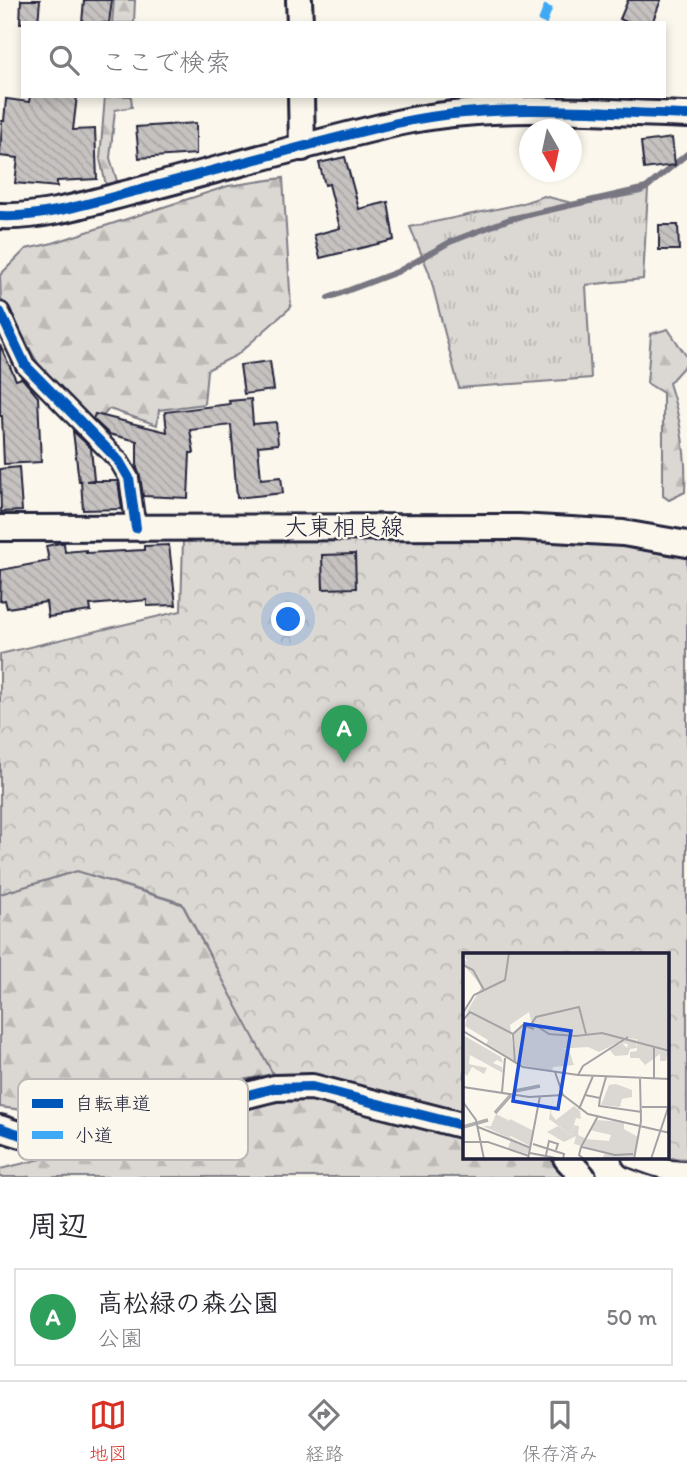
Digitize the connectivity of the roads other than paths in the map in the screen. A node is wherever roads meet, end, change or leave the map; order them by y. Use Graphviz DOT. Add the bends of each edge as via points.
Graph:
graph roads {
  1 [pos="299,0"];
  2 [pos="300,21"];
  3 [pos="301,98"];
  4 [pos="687,115"];
  5 [pos="302,148"];
  6 [pos="0,216"];
  7 [pos="0,312"];
  8 [pos="0,528"];
  9 [pos="136,528"];
  10 [pos="687,544"];
  11 [pos="248,1095"];
  12 [pos="463,1125"];
  13 [pos="0,1128"];
  14 [pos="18,1135"];
  15 [pos="568,1160"];
  16 [pos="637,1160"];
  17 [pos="687,1171"];
  18 [pos="583,1177"];
  1 -- 2 [label="street"];
  3 -- 5 [label="street"];
  4 -- 5 [label="street" via="456,112"];
  5 -- 6 [label="street" via="78,205 24,217"];
  7 -- 9 [label="street" via="24,365 119,461 129,478"];
  8 -- 9 [label="street, 大東相良線"];
  9 -- 10 [label="street, 大東相良線" via="519,527 623,533"];
  11 -- 12 [label="street" via="275,1088 313,1087"];
  13 -- 14 [label="street"];
  15 -- 18 [label="street"];
  16 -- 17 [label="street"];
}
